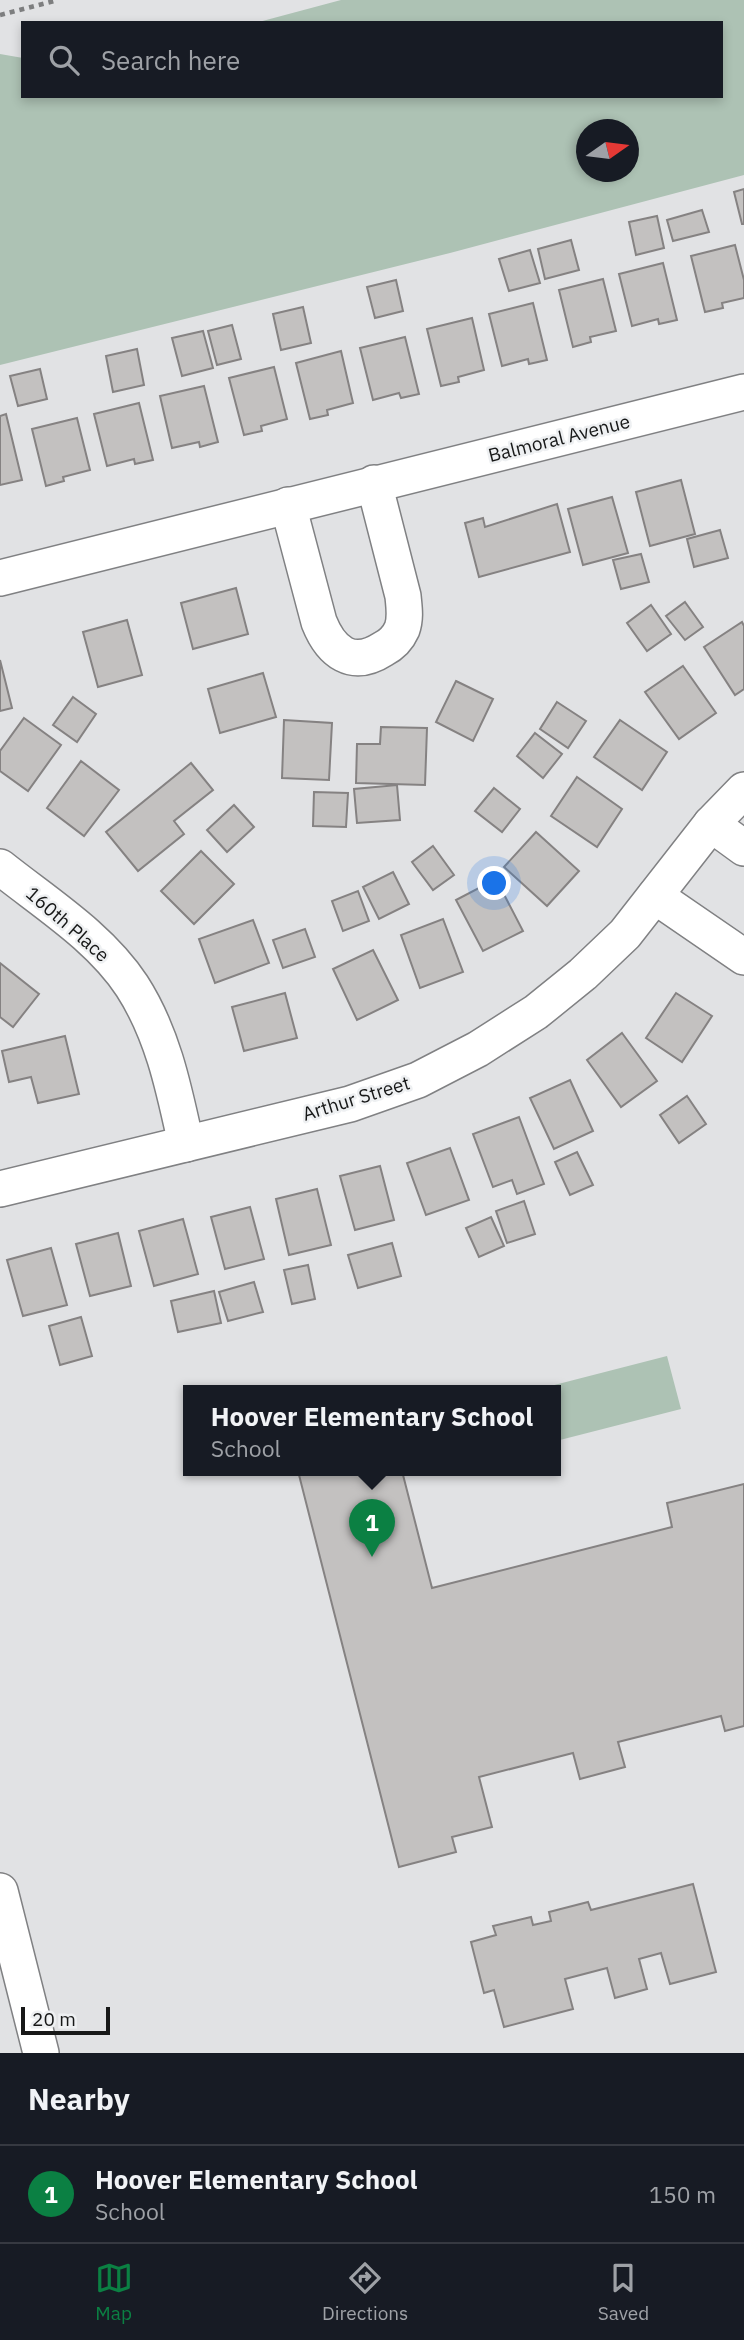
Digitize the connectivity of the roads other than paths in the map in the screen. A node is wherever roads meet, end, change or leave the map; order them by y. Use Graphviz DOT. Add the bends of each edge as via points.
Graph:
graph roads {
  1 [pos="744,392"];
  2 [pos="374,484"];
  3 [pos="288,505"];
  4 [pos="0,578"];
  5 [pos="744,790"];
  6 [pos="711,824"];
  7 [pos="744,848"];
  8 [pos="0,867"];
  9 [pos="655,896"];
  10 [pos="744,957"];
  11 [pos="186,1144"];
  12 [pos="0,1189"];
  13 [pos="0,1891"];
  14 [pos="10,1969"];
  15 [pos="41,2053"];
  1 -- 2 [label="street, Balmoral Avenue"];
  2 -- 3 [label="street, Balmoral Avenue"];
  2 -- 3 [label="street" via="405,615 392,644 374,655 354,659 326,640"];
  3 -- 4 [label="street, Balmoral Avenue"];
  5 -- 6 [label="street, Arthur Street"];
  6 -- 7 [label="street"];
  6 -- 9 [label="street, Arthur Street"];
  8 -- 11 [label="street, 160th Place" via="87,936 132,986 168,1067"];
  9 -- 10 [label="street"];
  9 -- 11 [label="street, Arthur Street" via="625,934 583,974 536,1012 478,1049 418,1080 349,1104"];
  11 -- 12 [label="street, Arthur Street"];
  13 -- 14 [label="street"];
  14 -- 15 [label="street"];
}
